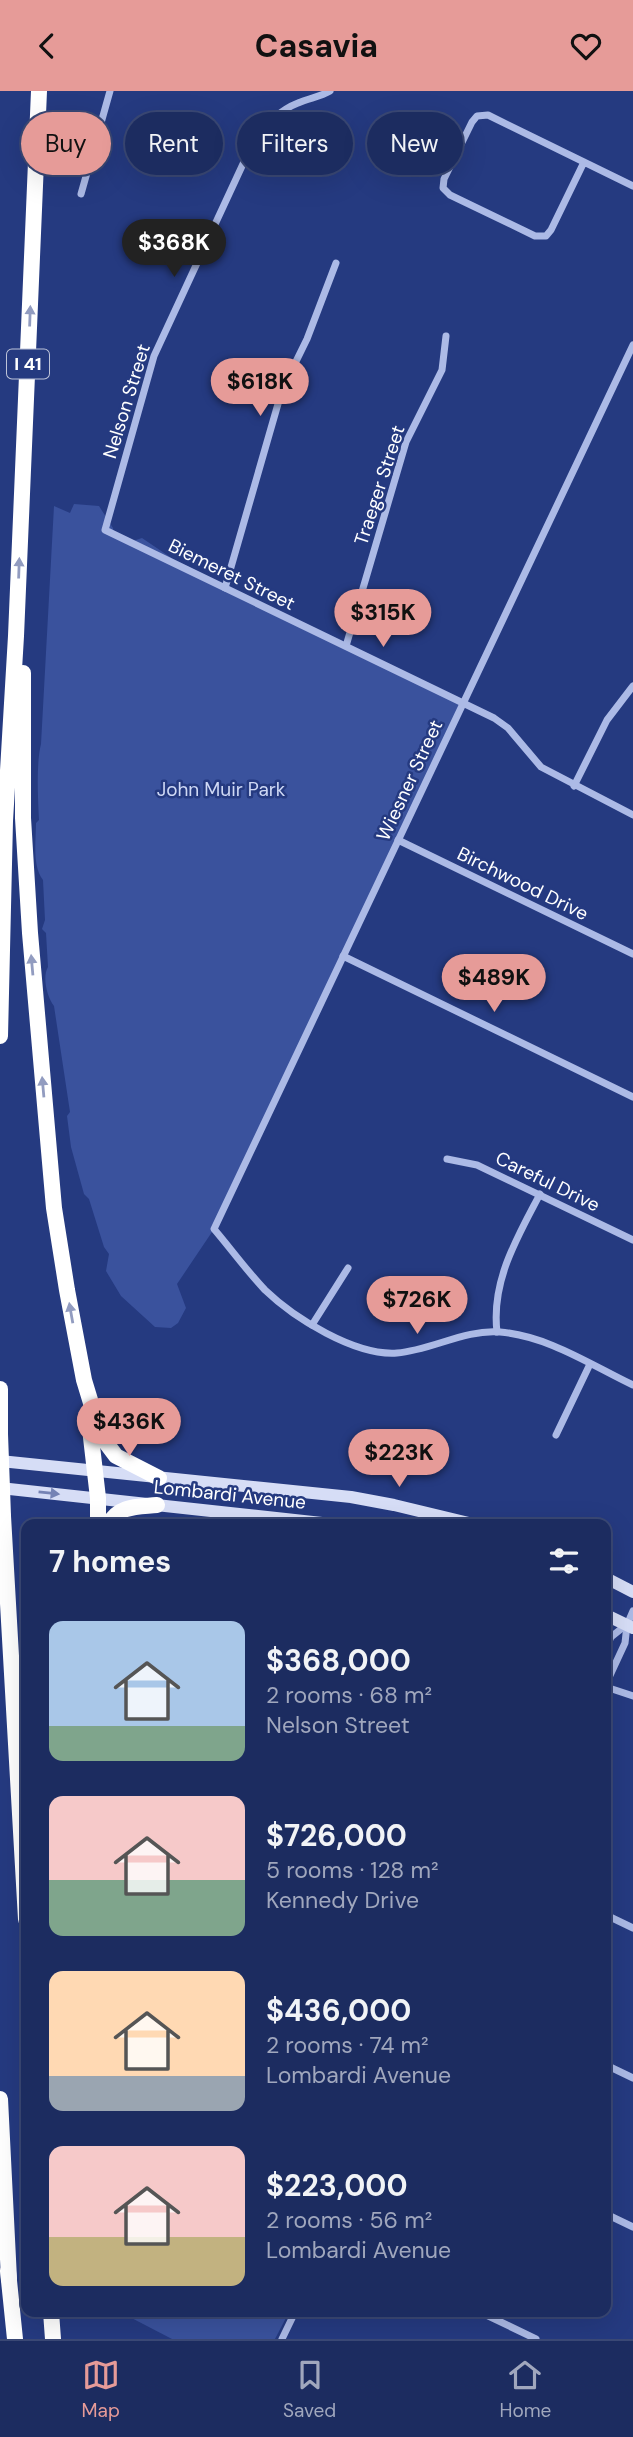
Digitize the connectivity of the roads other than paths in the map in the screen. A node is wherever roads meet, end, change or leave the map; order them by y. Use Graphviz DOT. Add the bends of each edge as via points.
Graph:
graph roads {
  1 [pos="38,91"];
  2 [pos="110,91"];
  3 [pos="330,91"];
  4 [pos="584,162"];
  5 [pos="633,186"];
  6 [pos="81,194"];
  7 [pos="336,263"];
  8 [pos="446,337"];
  9 [pos="633,345"];
  10 [pos="105,530"];
  11 [pos="225,588"];
  12 [pos="16,636"];
  13 [pos="346,646"];
  14 [pos="633,686"];
  15 [pos="463,703"];
  16 [pos="574,786"];
  17 [pos="633,815"];
  18 [pos="398,840"];
  19 [pos="633,954"];
  20 [pos="343,956"];
  21 [pos="0,1036"];
  22 [pos="633,1097"];
  23 [pos="447,1159"];
  24 [pos="540,1195"];
  25 [pos="633,1240"];
  26 [pos="348,1268"];
  27 [pos="313,1325"];
  28 [pos="497,1332"];
  29 [pos="590,1364"];
  30 [pos="84,1380"];
  31 [pos="633,1385"];
  32 [pos="0,1389"];
  33 [pos="0,1434"];
  34 [pos="556,1435"];
  35 [pos="0,1461"];
  36 [pos="95,1472"];
  37 [pos="159,1478"];
  38 [pos="0,1488"];
  39 [pos="98,1499"];
  40 [pos="157,1505"];
  41 [pos="98,1519"];
  42 [pos="112,1519"];
  43 [pos="285,1519"];
  44 [pos="453,1519"];
  45 [pos="611,1581"];
  46 [pos="633,1592"];
  47 [pos="633,1611"];
  48 [pos="611,1617"];
  49 [pos="630,1626"];
  50 [pos="611,1637"];
  51 [pos="611,1674"];
  52 [pos="611,1687"];
  53 [pos="633,1696"];
  54 [pos="21,1831"];
  55 [pos="611,1917"];
  56 [pos="633,1928"];
  57 [pos="611,2067"];
  58 [pos="633,2078"];
  59 [pos="0,2099"];
  60 [pos="0,2202"];
  61 [pos="611,2216"];
  62 [pos="633,2227"];
  63 [pos="9,2279"];
  64 [pos="53,2317"];
  65 [pos="293,2317"];
  66 [pos="490,2317"];
  67 [pos="15,2339"];
  68 [pos="54,2339"];
  69 [pos="282,2339"];
  70 [pos="536,2339"];
  12 -- 1 [label="highway, I 41, one-way"];
  2 -- 6 [label="street"];
  3 -- 10 [label="street, Nelson Street" via="276,115 255,138 154,356"];
  4 -- 4 [label="street" via="488,115 477,116 443,188 535,236 546,236"];
  4 -- 5 [label="street"];
  7 -- 11 [label="street" via="282,390"];
  8 -- 13 [label="street, Traeger Street" via="442,370 406,442"];
  9 -- 15 [label="street, Wiesner Street"];
  10 -- 11 [label="street, Biemeret Street"];
  11 -- 13 [label="street, Biemeret Street"];
  12 -- 21 [label="highway, I 41" via="5,821"];
  30 -- 12 [label="highway, one-way" via="54,1208 23,818 24,677"];
  13 -- 15 [label="street, Biemeret Street"];
  14 -- 16 [label="street" via="607,720"];
  15 -- 16 [label="street, Biemeret Street" via="508,728 541,767"];
  15 -- 18 [label="street, Wiesner Street"];
  16 -- 17 [label="street, Biemeret Street"];
  18 -- 19 [label="street, Birchwood Drive"];
  18 -- 20 [label="street, Wiesner Street"];
  20 -- 22 [label="street"];
  20 -- 27 [label="street, Wiesner Street" via="214,1229 268,1292"];
  23 -- 24 [label="street, Careful Drive" via="477,1165"];
  24 -- 25 [label="street, Careful Drive"];
  24 -- 28 [label="street" via="508,1256 499,1285"];
  26 -- 27 [label="street"];
  27 -- 28 [label="street" via="360,1348 394,1353"];
  28 -- 29 [label="street" via="542,1341"];
  29 -- 31 [label="street"];
  29 -- 34 [label="street"];
  30 -- 36 [label="highway"];
  30 -- 37 [label="highway" via="106,1445 120,1458"];
  32 -- 33 [label="highway"];
  33 -- 54 [label="highway, bridge"];
  35 -- 36 [label="main road, Lombardi Avenue"];
  36 -- 37 [label="main road, Lombardi Avenue"];
  36 -- 39 [label="highway"];
  37 -- 44 [label="main road, Lombardi Avenue" via="351,1497"];
  38 -- 39 [label="main road, Lombardi Avenue, one-way"];
  39 -- 40 [label="main road, Lombardi Avenue"];
  39 -- 41 [label="highway"];
  40 -- 42 [label="highway" via="124,1509"];
  40 -- 43 [label="main road, Lombardi Avenue"];
  45 -- 46 [label="main road"];
  47 -- 49 [label="street"];
  48 -- 49 [label="main road"];
  49 -- 50 [label="street"];
  49 -- 51 [label="street"];
  52 -- 53 [label="street"];
  55 -- 56 [label="street"];
  57 -- 58 [label="street"];
  59 -- 63 [label="highway"];
  60 -- 63 [label="highway"];
  61 -- 62 [label="street"];
  63 -- 67 [label="highway"];
  64 -- 68 [label="highway"];
  65 -- 69 [label="street"];
  66 -- 70 [label="street"];
}
